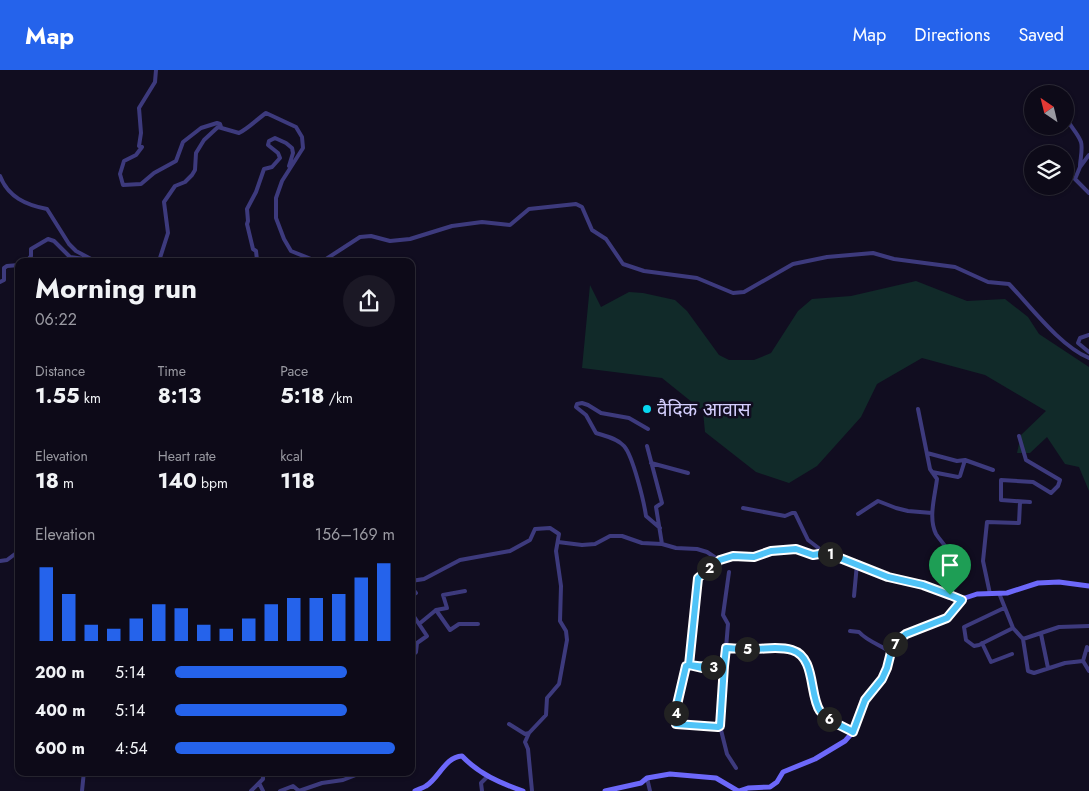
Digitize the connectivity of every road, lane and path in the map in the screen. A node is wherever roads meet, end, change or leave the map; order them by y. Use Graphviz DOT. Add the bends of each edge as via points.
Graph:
graph roads {
  1 [pos="156,70"];
  2 [pos="221,127"];
  3 [pos="1074,131"];
  4 [pos="1089,155"];
  5 [pos="1080,167"];
  6 [pos="289,168"];
  7 [pos="0,176"];
  8 [pos="1089,193"];
  9 [pos="29,258"];
  10 [pos="80,258"];
  11 [pos="89,258"];
  12 [pos="159,258"];
  13 [pos="257,258"];
  14 [pos="309,258"];
  15 [pos="328,258"];
  16 [pos="15,265"];
  17 [pos="0,282"];
  18 [pos="1089,335"];
  19 [pos="1089,352"];
  20 [pos="1089,358"];
  21 [pos="918,409"];
  22 [pos="648,430"];
  23 [pos="1019,436"];
  24 [pos="647,446"];
  25 [pos="928,453"];
  26 [pos="965,460"];
  27 [pos="650,463"];
  28 [pos="993,470"];
  29 [pos="932,472"];
  30 [pos="688,473"];
  31 [pos="1020,502"];
  32 [pos="1030,502"];
  33 [pos="743,508"];
  34 [pos="932,513"];
  35 [pos="858,514"];
  36 [pos="660,528"];
  37 [pos="558,542"];
  38 [pos="662,544"];
  39 [pos="825,553"];
  40 [pos="15,554"];
  41 [pos="720,560"];
  42 [pos="0,561"];
  43 [pos="857,564"];
  44 [pos="729,572"];
  45 [pos="415,580"];
  46 [pos="1089,586"];
  47 [pos="465,591"];
  48 [pos="990,594"];
  49 [pos="998,594"];
  50 [pos="950,595"];
  51 [pos="854,596"];
  52 [pos="962,600"];
  53 [pos="1004,608"];
  54 [pos="436,610"];
  55 [pos="415,618"];
  56 [pos="419,624"];
  57 [pos="478,624"];
  58 [pos="1089,626"];
  59 [pos="1013,628"];
  60 [pos="850,632"];
  61 [pos="1041,634"];
  62 [pos="1023,639"];
  63 [pos="1089,641"];
  64 [pos="982,643"];
  65 [pos="726,648"];
  66 [pos="1088,648"];
  67 [pos="891,652"];
  68 [pos="415,653"];
  69 [pos="1012,654"];
  70 [pos="1084,661"];
  71 [pos="689,665"];
  72 [pos="724,666"];
  73 [pos="1048,668"];
  74 [pos="1089,672"];
  75 [pos="509,724"];
  76 [pos="720,726"];
  77 [pos="853,732"];
  78 [pos="529,733"];
  79 [pos="736,768"];
  80 [pos="84,776"];
  81 [pos="263,776"];
  82 [pos="353,776"];
  83 [pos="488,776"];
  84 [pos="647,778"];
  85 [pos="259,783"];
  86 [pos="769,789"];
  87 [pos="82,791"];
  88 [pos="251,791"];
  89 [pos="262,791"];
  90 [pos="280,791"];
  91 [pos="299,791"];
  92 [pos="415,791"];
  93 [pos="482,791"];
  94 [pos="523,791"];
  95 [pos="532,791"];
  96 [pos="605,791"];
  97 [pos="650,791"];
  98 [pos="739,791"];
  1 -- 2 [label="street" via="154,82 139,108 139,146 142,147 124,162 120,174 123,185 140,184 176,161 184,142 201,128 218,123"];
  2 -- 6 [label="street" via="239,133 266,113 296,127 302,137 303,148"];
  2 -- 12 [label="street" via="204,140 196,153 192,175 175,186 164,202 168,233"];
  3 -- 5 [label="street" via="1082,146"];
  4 -- 5 [label="street"];
  5 -- 8 [label="street" via="1075,179"];
  6 -- 13 [label="street" via="292,148 275,138 268,142 280,158 264,170 247,209 247,224"];
  6 -- 14 [label="street" via="276,198 276,218 291,250"];
  7 -- 11 [label="street" via="18,199 47,209 69,244"];
  9 -- 10 [label="street" via="32,249 48,239 70,257"];
  15 -- 20 [label="street" via="360,237 396,241 452,226 482,222 510,225 529,209 576,204 582,207 592,230 606,240 623,264 697,278 733,293 744,292 794,264 827,257 873,253 955,267 988,282 1009,284 1049,328"];
  16 -- 17 [label="street" via="4,268 4,280"];
  18 -- 19 [label="street" via="1080,338 1078,343"];
  21 -- 25 [label="street"];
  22 -- 36 [label="street" via="630,418 601,414 588,405 577,404 596,434 614,438 624,445 644,498 646,516"];
  23 -- 31 [label="street" via="1026,460 1060,480 1051,493 1033,482 1001,480 1000,500"];
  24 -- 27 [label="street"];
  25 -- 26 [label="street"];
  25 -- 29 [label="street"];
  26 -- 28 [label="street"];
  26 -- 29 [label="street" via="958,477"];
  27 -- 30 [label="street"];
  27 -- 36 [label="street" via="662,503 656,507"];
  29 -- 34 [label="street" via="937,479"];
  31 -- 32 [label="street"];
  31 -- 48 [label="street" via="1019,523 986,522 983,560"];
  33 -- 39 [label="street" via="785,516 795,513 808,540"];
  34 -- 35 [label="street" via="896,508 878,501"];
  34 -- 50 [label="street" via="935,530 951,557 947,567"];
  36 -- 38 [label="street"];
  37 -- 38 [label="street" via="595,544 615,535 642,543"];
  37 -- 45 [label="street" via="559,534 550,528 535,529 530,540 510,551 460,560"];
  37 -- 78 [label="street" via="560,621 567,640 559,684 547,698 546,715"];
  38 -- 41 [label="street" via="697,549"];
  39 -- 41 [label="street" via="813,555 787,549 754,557 733,556"];
  39 -- 43 [label="street"];
  40 -- 42 [label="street"];
  41 -- 71 [label="street" via="698,578"];
  43 -- 50 [label="street" via="888,577"];
  43 -- 51 [label="street"];
  44 -- 65 [label="street" via="723,616 728,624"];
  46 -- 49 [label="main road" via="1044,582"];
  47 -- 54 [label="street" via="443,595 447,608"];
  48 -- 49 [label="main road"];
  48 -- 52 [label="main road" via="977,594"];
  49 -- 53 [label="street"];
  50 -- 52 [label="street"];
  52 -- 67 [label="main road" via="947,618 906,634 896,642"];
  53 -- 59 [label="street"];
  53 -- 64 [label="street" via="964,627 964,637 970,644"];
  54 -- 56 [label="street"];
  54 -- 57 [label="street" via="450,630 459,624"];
  55 -- 56 [label="street"];
  56 -- 68 [label="street" via="427,636 417,643"];
  58 -- 61 [label="street" via="1060,627"];
  59 -- 62 [label="street"];
  59 -- 64 [label="street"];
  60 -- 67 [label="street" via="859,632"];
  61 -- 62 [label="street"];
  61 -- 73 [label="street"];
  62 -- 73 [label="street" via="1028,670 1034,673"];
  63 -- 66 [label="street"];
  64 -- 69 [label="street" via="991,662"];
  65 -- 72 [label="street"];
  65 -- 77 [label="street" via="752,650 776,647 798,653 811,675 820,710 827,718"];
  66 -- 70 [label="street"];
  67 -- 77 [label="main road" via="882,679 865,700"];
  70 -- 73 [label="street"];
  70 -- 74 [label="street"];
  71 -- 72 [label="street" via="702,668"];
  71 -- 76 [label="street" via="684,670 676,724"];
  72 -- 76 [label="street"];
  75 -- 78 [label="street" via="525,734"];
  76 -- 79 [label="street" via="727,754"];
  77 -- 86 [label="main road" via="842,743 815,759 783,772"];
  78 -- 95 [label="street" via="525,742"];
  80 -- 87 [label="street"];
  81 -- 85 [label="street"];
  82 -- 91 [label="street"];
  83 -- 92 [label="main road" via="459,756 425,787"];
  83 -- 93 [label="street" via="481,783"];
  83 -- 94 [label="main road"];
  84 -- 96 [label="main road" via="641,783"];
  84 -- 97 [label="street"];
  84 -- 98 [label="main road" via="670,774 716,778"];
  85 -- 88 [label="street"];
  85 -- 89 [label="street"];
  86 -- 98 [label="main road"];
  90 -- 91 [label="street" via="294,786"];
}
